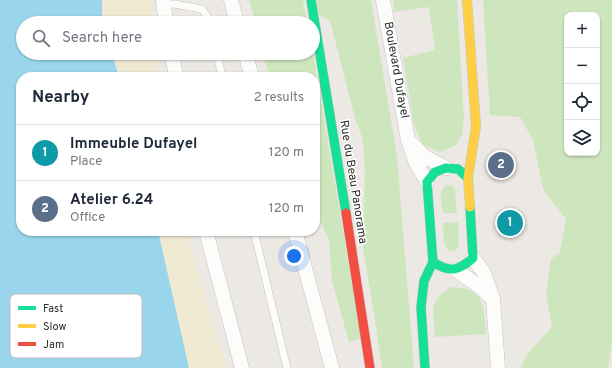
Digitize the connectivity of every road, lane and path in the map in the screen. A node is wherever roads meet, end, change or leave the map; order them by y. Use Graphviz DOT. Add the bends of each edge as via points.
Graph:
graph roads {
  1 [pos="231,0"];
  2 [pos="311,0"];
  3 [pos="383,0"];
  4 [pos="467,0"];
  5 [pos="163,2"];
  6 [pos="165,16"];
  7 [pos="207,16"];
  8 [pos="235,16"];
  9 [pos="314,16"];
  10 [pos="320,55"];
  11 [pos="173,60"];
  12 [pos="218,60"];
  13 [pos="247,60"];
  14 [pos="175,72"];
  15 [pos="221,72"];
  16 [pos="251,72"];
  17 [pos="475,138"];
  18 [pos="408,140"];
  19 [pos="465,150"];
  20 [pos="451,163"];
  21 [pos="468,178"];
  22 [pos="427,182"];
  23 [pos="207,236"];
  24 [pos="255,236"];
  25 [pos="296,236"];
  26 [pos="473,258"];
  27 [pos="433,262"];
  28 [pos="456,270"];
  29 [pos="443,280"];
  30 [pos="431,291"];
  31 [pos="493,299"];
  32 [pos="421,307"];
  33 [pos="242,368"];
  34 [pos="287,368"];
  35 [pos="332,368"];
  36 [pos="370,368"];
  37 [pos="425,368"];
  38 [pos="498,368"];
  1 -- 8 [label="street"];
  2 -- 9 [label="street, Rue du Beau Panorama"];
  3 -- 18 [label="street, Boulevard Dufayel"];
  4 -- 17 [label="street"];
  5 -- 6 [label="street"];
  5 -- 7 [label="lane" via="202,10"];
  10 -- 36 [label="street, Rue du Beau Panorama"];
  11 -- 14 [label="street"];
  12 -- 15 [label="lane"];
  13 -- 16 [label="street"];
  17 -- 19 [label="street"];
  17 -- 21 [label="street"];
  18 -- 20 [label="street" via="425,157"];
  18 -- 22 [label="street, Boulevard Dufayel" via="416,163"];
  20 -- 21 [label="street"];
  20 -- 22 [label="street" via="435,172"];
  21 -- 26 [label="street"];
  22 -- 27 [label="street"];
  23 -- 33 [label="street"];
  24 -- 34 [label="lane"];
  25 -- 35 [label="street"];
  26 -- 28 [label="street"];
  26 -- 31 [label="street" via="484,273"];
  27 -- 28 [label="street" via="443,269"];
  27 -- 32 [label="street" via="424,281"];
  28 -- 29 [label="street"];
  28 -- 31 [label="street"];
  30 -- 32 [label="street"];
  31 -- 38 [label="street"];
  32 -- 37 [label="street"];
}
